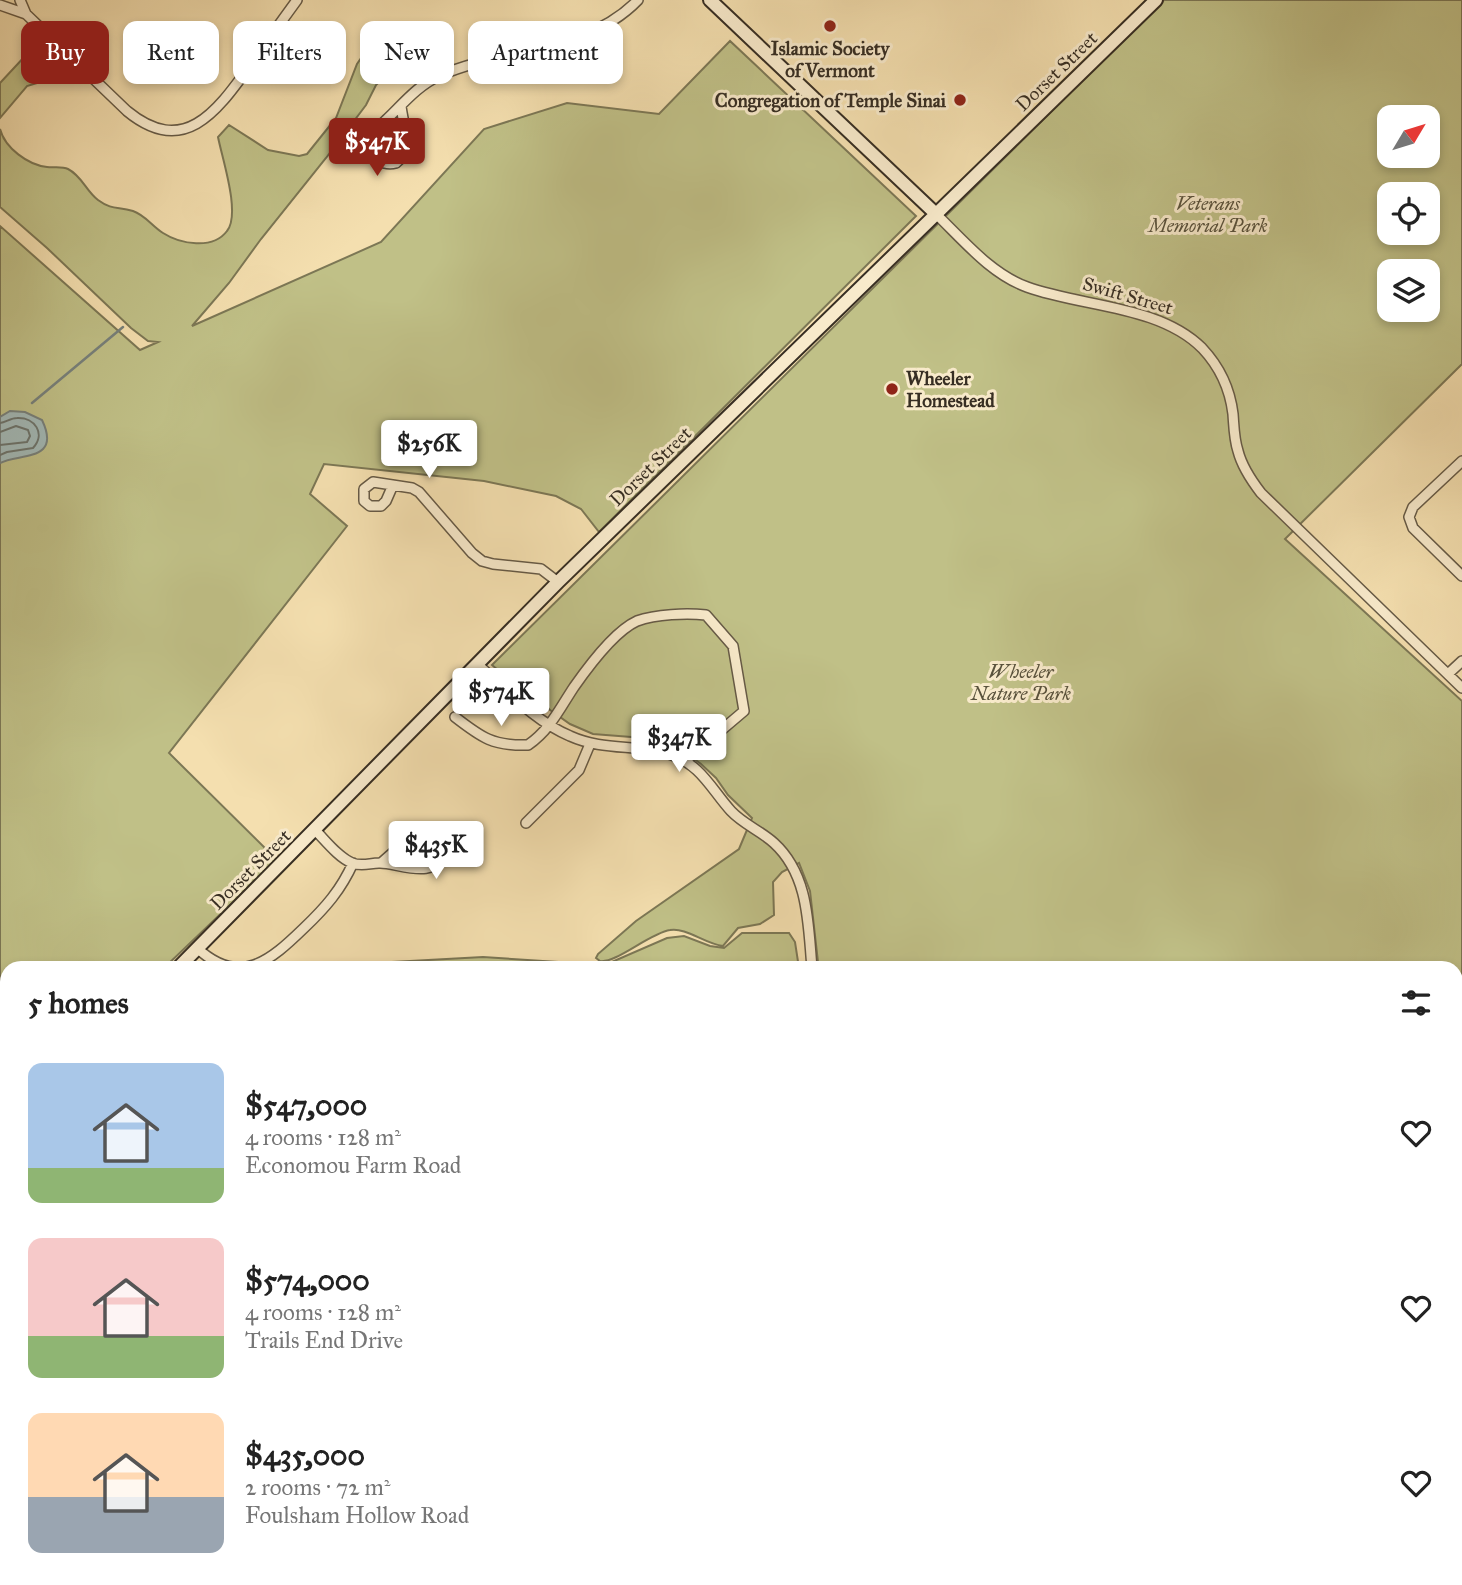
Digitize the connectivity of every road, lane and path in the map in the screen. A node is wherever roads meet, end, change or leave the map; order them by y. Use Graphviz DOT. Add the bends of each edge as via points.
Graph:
graph roads {
  1 [pos="20,0"];
  2 [pos="297,0"];
  3 [pos="638,0"];
  4 [pos="710,0"];
  5 [pos="1156,0"];
  6 [pos="0,5"];
  7 [pos="26,14"];
  8 [pos="401,106"];
  9 [pos="936,215"];
  10 [pos="1462,461"];
  11 [pos="393,485"];
  12 [pos="1462,576"];
  13 [pos="558,582"];
  14 [pos="1462,661"];
  15 [pos="477,664"];
  16 [pos="1448,674"];
  17 [pos="1462,688"];
  18 [pos="455,717"];
  19 [pos="550,726"];
  20 [pos="590,744"];
  21 [pos="685,761"];
  22 [pos="526,823"];
  23 [pos="315,830"];
  24 [pos="353,863"];
  25 [pos="381,863"];
  26 [pos="197,948"];
  27 [pos="185,961"];
  28 [pos="219,961"];
  29 [pos="265,961"];
  30 [pos="811,961"];
  1 -- 7 [label="street"];
  2 -- 7 [label="street" via="215,111 194,125 169,130 137,119"];
  3 -- 8 [label="street" via="618,18 588,34 439,76"];
  4 -- 9 [label="street, Swift Street"];
  5 -- 9 [label="street, Dorset Street"];
  6 -- 7 [label="street"];
  8 -- 8 [label="street" via="369,141 371,155 382,164 396,163 405,152"];
  9 -- 13 [label="street, Dorset Street"];
  9 -- 16 [label="street, Swift Street" via="1011,280 1156,320 1201,347 1225,383 1237,449 1255,485"];
  10 -- 12 [label="street" via="1413,507 1409,517 1413,528"];
  11 -- 13 [label="street" via="423,495 482,561 541,569"];
  13 -- 15 [label="street, Dorset Street"];
  14 -- 16 [label="street"];
  15 -- 19 [label="street"];
  15 -- 23 [label="street, Dorset Street"];
  16 -- 17 [label="street, Swift Street"];
  18 -- 19 [label="street" via="483,738 510,746 528,745"];
  19 -- 20 [label="street"];
  19 -- 21 [label="street" via="576,685 613,639 629,627 687,613 706,615 733,646 744,711"];
  20 -- 21 [label="street" via="662,752"];
  20 -- 22 [label="street" via="579,770"];
  21 -- 30 [label="street" via="707,778 733,813 773,842 794,870 804,898"];
  23 -- 24 [label="street"];
  23 -- 26 [label="street, Dorset Street"];
  24 -- 25 [label="street"];
  24 -- 29 [label="street" via="328,904"];
  25 -- 25 [label="street" via="427,869 439,857 439,845 427,833 415,833"];
  26 -- 27 [label="street, Dorset Street"];
  26 -- 28 [label="street"];
}
